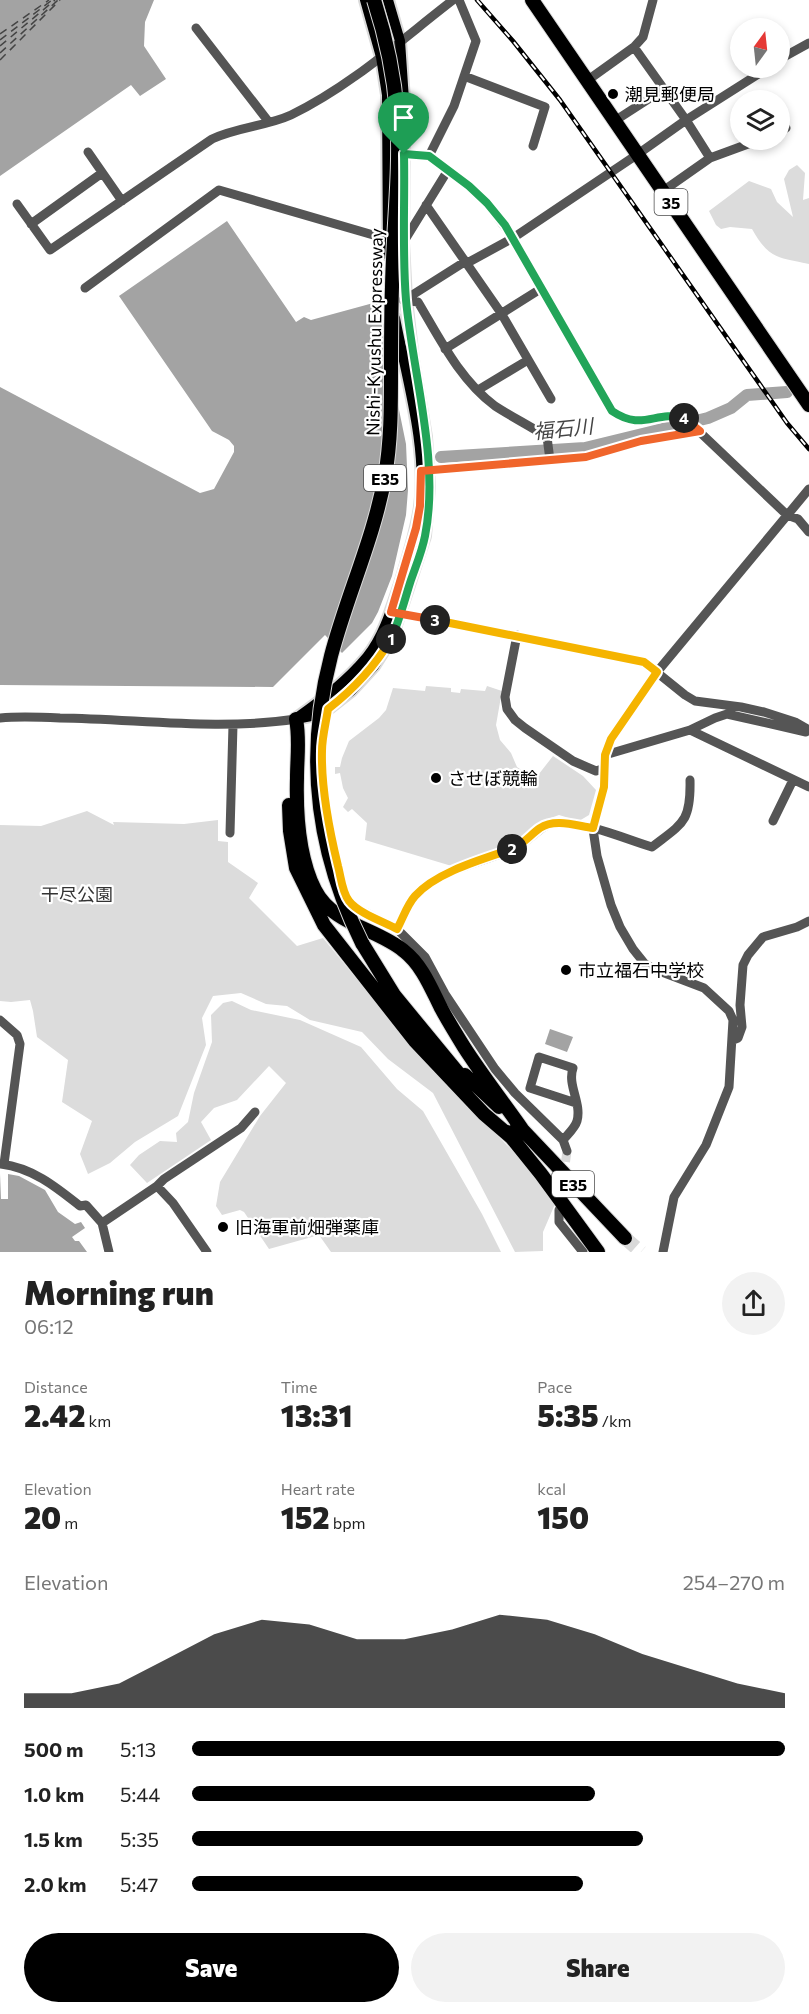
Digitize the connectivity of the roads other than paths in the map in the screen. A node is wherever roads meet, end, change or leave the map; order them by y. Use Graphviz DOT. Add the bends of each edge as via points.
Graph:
graph roads {
  1 [pos="364,0"];
  2 [pos="374,0"];
  3 [pos="388,0"];
  4 [pos="453,0"];
  5 [pos="459,0"];
  6 [pos="532,0"];
  7 [pos="653,0"];
  8 [pos="196,28"];
  9 [pos="400,41"];
  10 [pos="809,43"];
  11 [pos="634,47"];
  12 [pos="790,53"];
  13 [pos="381,57"];
  14 [pos="464,76"];
  15 [pos="752,78"];
  16 [pos="588,80"];
  17 [pos="664,89"];
  18 [pos="616,120"];
  19 [pos="686,120"];
  20 [pos="268,122"];
  21 [pos="533,146"];
  22 [pos="732,150"];
  23 [pos="88,152"];
  24 [pos="388,154"];
  25 [pos="404,154"];
  26 [pos="638,154"];
  27 [pos="429,156"];
  28 [pos="710,158"];
  29 [pos="448,170"];
  30 [pos="102,173"];
  31 [pos="663,191"];
  32 [pos="122,201"];
  33 [pos="17,204"];
  34 [pos="426,205"];
  35 [pos="31,224"];
  36 [pos="513,238"];
  37 [pos="387,239"];
  38 [pos="404,243"];
  39 [pos="466,261"];
  40 [pos="85,288"];
  41 [pos="542,288"];
  42 [pos="406,299"];
  43 [pos="392,303"];
  44 [pos="501,313"];
  45 [pos="445,348"];
  46 [pos="528,360"];
  47 [pos="478,390"];
  48 [pos="551,399"];
  49 [pos="809,405"];
  50 [pos="700,430"];
  51 [pos="550,458"];
  52 [pos="425,470"];
  53 [pos="809,489"];
  54 [pos="787,515"];
  55 [pos="809,532"];
  56 [pos="396,612"];
  57 [pos="517,635"];
  58 [pos="657,672"];
  59 [pos="328,709"];
  60 [pos="0,718"];
  61 [pos="296,719"];
  62 [pos="233,725"];
  63 [pos="690,730"];
  64 [pos="809,732"];
  65 [pos="605,755"];
  66 [pos="605,768"];
  67 [pos="690,780"];
  68 [pos="793,780"];
  69 [pos="809,787"];
  70 [pos="773,821"];
  71 [pos="593,828"];
  72 [pos="230,833"];
  73 [pos="809,921"];
  74 [pos="397,929"];
  75 [pos="0,1020"];
  76 [pos="733,1040"];
  77 [pos="576,1103"];
  78 [pos="255,1112"];
  79 [pos="517,1133"];
  80 [pos="563,1140"];
  81 [pos="567,1151"];
  82 [pos="2,1164"];
  83 [pos="157,1186"];
  84 [pos="559,1210"];
  85 [pos="102,1223"];
  86 [pos="625,1238"];
  87 [pos="109,1252"];
  88 [pos="207,1252"];
  89 [pos="583,1252"];
  90 [pos="598,1252"];
  91 [pos="663,1252"];
  1 -- 13 [label="main road"];
  2 -- 79 [label="highway, Nishi-Kyushu Expressway / E35, bridge" via="392,66 397,131 390,441 377,512 331,655 320,714 317,755 321,818 345,907 394,995"];
  3 -- 9 [label="main road"];
  4 -- 9 [label="street"];
  5 -- 14 [label="street" via="476,41"];
  6 -- 16 [label="highway, 35"];
  7 -- 11 [label="street" via="643,37"];
  8 -- 20 [label="street"];
  9 -- 13 [label="street"];
  9 -- 25 [label="main road"];
  10 -- 12 [label="street"];
  11 -- 16 [label="street"];
  11 -- 17 [label="street"];
  13 -- 20 [label="street" via="317,102"];
  13 -- 24 [label="main road" via="387,95"];
  14 -- 21 [label="street" via="545,107"];
  14 -- 27 [label="street"];
  15 -- 19 [label="street"];
  16 -- 18 [label="highway, 35"];
  17 -- 18 [label="street"];
  17 -- 19 [label="street"];
  18 -- 26 [label="highway, 35"];
  19 -- 26 [label="street"];
  19 -- 28 [label="street"];
  20 -- 32 [label="street" via="212,139"];
  22 -- 28 [label="street"];
  23 -- 30 [label="street"];
  24 -- 25 [label="street"];
  24 -- 37 [label="main road"];
  25 -- 27 [label="street"];
  25 -- 38 [label="main road"];
  26 -- 31 [label="highway, 35"];
  26 -- 36 [label="street"];
  27 -- 29 [label="street"];
  28 -- 31 [label="street"];
  29 -- 34 [label="street"];
  29 -- 36 [label="street" via="487,203"];
  30 -- 32 [label="street"];
  30 -- 35 [label="street"];
  31 -- 49 [label="highway, 35"];
  32 -- 35 [label="street" via="50,250"];
  33 -- 35 [label="street"];
  34 -- 38 [label="street"];
  34 -- 39 [label="street"];
  36 -- 39 [label="street"];
  36 -- 41 [label="street"];
  37 -- 40 [label="street" via="219,190"];
  37 -- 43 [label="main road"];
  38 -- 42 [label="main road"];
  39 -- 42 [label="street"];
  39 -- 44 [label="street"];
  41 -- 44 [label="street"];
  41 -- 50 [label="street" via="612,411 633,421 676,416"];
  42 -- 43 [label="street"];
  42 -- 45 [label="street" via="418,302"];
  42 -- 52 [label="main road" via="426,437"];
  43 -- 52 [label="main road"];
  44 -- 45 [label="street"];
  44 -- 46 [label="street"];
  45 -- 47 [label="street"];
  46 -- 47 [label="street"];
  46 -- 48 [label="street"];
  47 -- 51 [label="street" via="547,437"];
  50 -- 51 [label="street" via="586,457"];
  50 -- 54 [label="street"];
  51 -- 52 [label="street"];
  52 -- 56 [label="main road"];
  53 -- 54 [label="street"];
  54 -- 55 [label="street" via="798,519"];
  54 -- 58 [label="street"];
  56 -- 57 [label="street"];
  56 -- 59 [label="main road" via="392,637 374,666"];
  56 -- 61 [label="main road" via="355,670"];
  57 -- 58 [label="street" via="644,662"];
  57 -- 66 [label="street" via="507,709 520,724 573,761 596,771"];
  58 -- 64 [label="street" via="695,701 764,712 795,722"];
  58 -- 65 [label="street" via="611,739"];
  59 -- 61 [label="main road"];
  59 -- 74 [label="street" via="322,752 324,783 344,888 349,901 358,909"];
  60 -- 62 [label="street"];
  61 -- 62 [label="street"];
  61 -- 79 [label="highway" via="300,832 316,891 330,910 388,940 411,957"];
  61 -- 79 [label="highway" via="291,738 290,831 296,868 324,925 415,1041 484,1114"];
  62 -- 72 [label="street"];
  63 -- 64 [label="street" via="727,714"];
  63 -- 65 [label="street"];
  63 -- 68 [label="street"];
  65 -- 66 [label="street"];
  66 -- 71 [label="street"];
  67 -- 71 [label="street" via="690,809 684,822 652,847"];
  68 -- 69 [label="street"];
  68 -- 70 [label="street"];
  71 -- 74 [label="street" via="548,824 516,848 446,875 414,897"];
  71 -- 76 [label="street" via="611,905 633,949 654,969 704,988 719,1000 733,1020"];
  73 -- 76 [label="street" via="763,937 748,955 741,994 742,1028"];
  74 -- 80 [label="street" via="425,957 495,1069"];
  75 -- 82 [label="street" via="17,1035 20,1044"];
  76 -- 91 [label="street" via="729,1087 706,1145 674,1197"];
  77 -- 77 [label="street" via="573,1068 538,1057 530,1088"];
  77 -- 80 [label="street" via="577,1121"];
  78 -- 83 [label="street" via="241,1128"];
  79 -- 86 [label="highway, Nishi-Kyushu Expressway / E35"];
  79 -- 90 [label="highway, Nishi-Kyushu Expressway / E35" via="541,1174"];
  80 -- 81 [label="street"];
  82 -- 85 [label="street" via="24,1168 55,1186 80,1206 86,1205"];
  83 -- 85 [label="street"];
  83 -- 88 [label="street"];
  84 -- 89 [label="street" via="559,1222"];
  85 -- 87 [label="street"];
}
